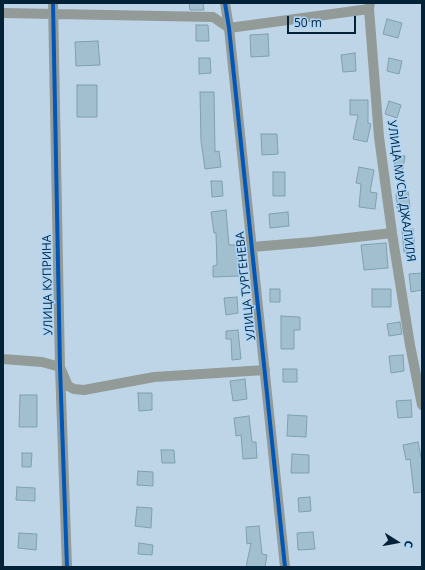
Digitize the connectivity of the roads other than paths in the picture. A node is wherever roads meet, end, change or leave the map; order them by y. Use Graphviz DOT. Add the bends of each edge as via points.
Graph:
graph roads {
  1 [pos="53,3"];
  2 [pos="225,3"];
  3 [pos="370,6"];
  4 [pos="3,13"];
  5 [pos="53,15"];
  6 [pos="230,28"];
  7 [pos="392,233"];
  8 [pos="252,247"];
  9 [pos="3,359"];
  10 [pos="60,367"];
  11 [pos="265,370"];
  12 [pos="422,405"];
  13 [pos="67,567"];
  14 [pos="285,567"];
  1 -- 5 [label="street, УЛИЦА КУПРИНА"];
  2 -- 6 [label="street, УЛИЦА ТУРГЕНЕВА"];
  3 -- 6 [label="street"];
  3 -- 7 [label="street, УЛИЦА МУСЫ ДЖАЛИЛЯ" via="380,138"];
  4 -- 5 [label="street"];
  5 -- 6 [label="street" via="213,17"];
  5 -- 10 [label="street, УЛИЦА КУПРИНА"];
  6 -- 8 [label="street, УЛИЦА ТУРГЕНЕВА"];
  7 -- 8 [label="street"];
  7 -- 12 [label="street, УЛИЦА МУСЫ ДЖАЛИЛЯ"];
  8 -- 11 [label="street, УЛИЦА ТУРГЕНЕВА"];
  9 -- 10 [label="street" via="42,362"];
  10 -- 11 [label="street" via="68,386 84,390 154,377"];
  10 -- 13 [label="street, УЛИЦА КУПРИНА"];
  11 -- 14 [label="street, УЛИЦА ТУРГЕНЕВА"];
}
